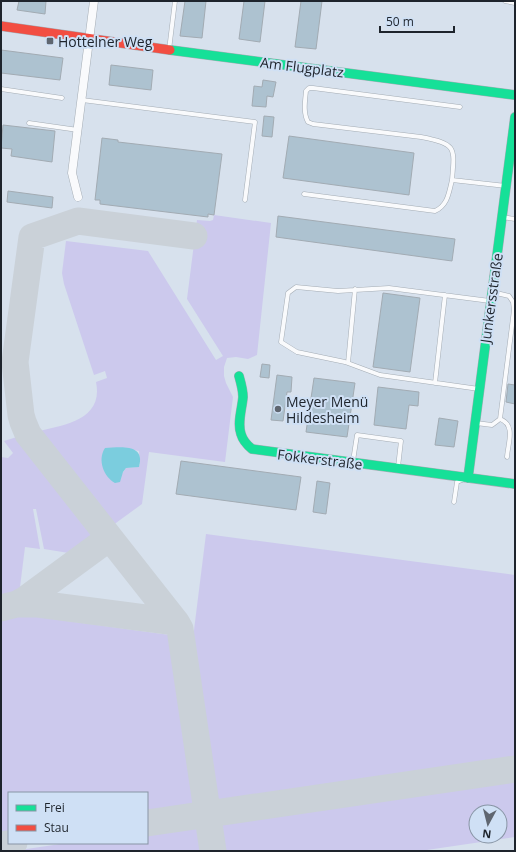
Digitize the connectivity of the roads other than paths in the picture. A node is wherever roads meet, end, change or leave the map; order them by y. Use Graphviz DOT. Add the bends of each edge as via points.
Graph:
graph roads {
  1 [pos="94,1"];
  2 [pos="175,1"];
  3 [pos="505,1"];
  4 [pos="515,3"];
  5 [pos="1,26"];
  6 [pos="89,38"];
  7 [pos="169,50"];
  8 [pos="1,89"];
  9 [pos="515,95"];
  10 [pos="62,98"];
  11 [pos="82,100"];
  12 [pos="460,107"];
  13 [pos="515,117"];
  14 [pos="29,123"];
  15 [pos="78,130"];
  16 [pos="511,174"];
  17 [pos="452,180"];
  18 [pos="506,186"];
  19 [pos="304,194"];
  20 [pos="78,198"];
  21 [pos="245,200"];
  22 [pos="502,217"];
  23 [pos="515,219"];
  24 [pos="355,290"];
  25 [pos="445,295"];
  26 [pos="491,296"];
  27 [pos="348,363"];
  28 [pos="239,376"];
  29 [pos="435,383"];
  30 [pos="479,389"];
  31 [pos="500,419"];
  32 [pos="475,423"];
  33 [pos="506,457"];
  34 [pos="353,463"];
  35 [pos="398,469"];
  36 [pos="468,478"];
  37 [pos="515,484"];
  38 [pos="454,502"];
  1 -- 6 [label="street"];
  2 -- 7 [label="lane"];
  3 -- 4 [label="lane"];
  5 -- 6 [label="street, Am Flugplatz"];
  6 -- 7 [label="street, Am Flugplatz"];
  6 -- 11 [label="street"];
  7 -- 9 [label="street, Am Flugplatz"];
  8 -- 10 [label="lane"];
  11 -- 15 [label="street"];
  11 -- 21 [label="lane" via="255,122"];
  12 -- 17 [label="lane" via="313,88 306,91 305,100 306,119 313,124 421,137 447,145 453,151 454,157"];
  13 -- 16 [label="street, Junkersstraße"];
  14 -- 15 [label="lane"];
  15 -- 20 [label="street" via="72,173"];
  16 -- 18 [label="street, Junkersstraße"];
  17 -- 18 [label="lane"];
  17 -- 19 [label="lane" via="445,203 435,211"];
  18 -- 22 [label="street, Junkersstraße"];
  22 -- 23 [label="lane"];
  22 -- 26 [label="street, Junkersstraße"];
  24 -- 25 [label="lane" via="389,288"];
  24 -- 27 [label="lane"];
  24 -- 27 [label="lane" via="296,287 288,293 281,342 297,352"];
  25 -- 26 [label="lane"];
  25 -- 29 [label="lane"];
  26 -- 30 [label="street, Junkersstraße"];
  26 -- 31 [label="lane" via="509,296 514,305"];
  27 -- 29 [label="lane" via="380,375"];
  28 -- 34 [label="street, Fokkerstraße" via="243,390 239,433 246,445 256,450"];
  29 -- 30 [label="lane"];
  30 -- 32 [label="street, Junkersstraße"];
  31 -- 32 [label="lane" via="492,425"];
  31 -- 33 [label="lane" via="506,422 510,431"];
  32 -- 36 [label="street, Junkersstraße"];
  34 -- 35 [label="street, Fokkerstraße"];
  34 -- 35 [label="lane" via="357,435 401,441"];
  35 -- 36 [label="street, Fokkerstraße"];
  36 -- 37 [label="street, Fokkerstraße"];
  36 -- 38 [label="lane" via="457,482"];
}
